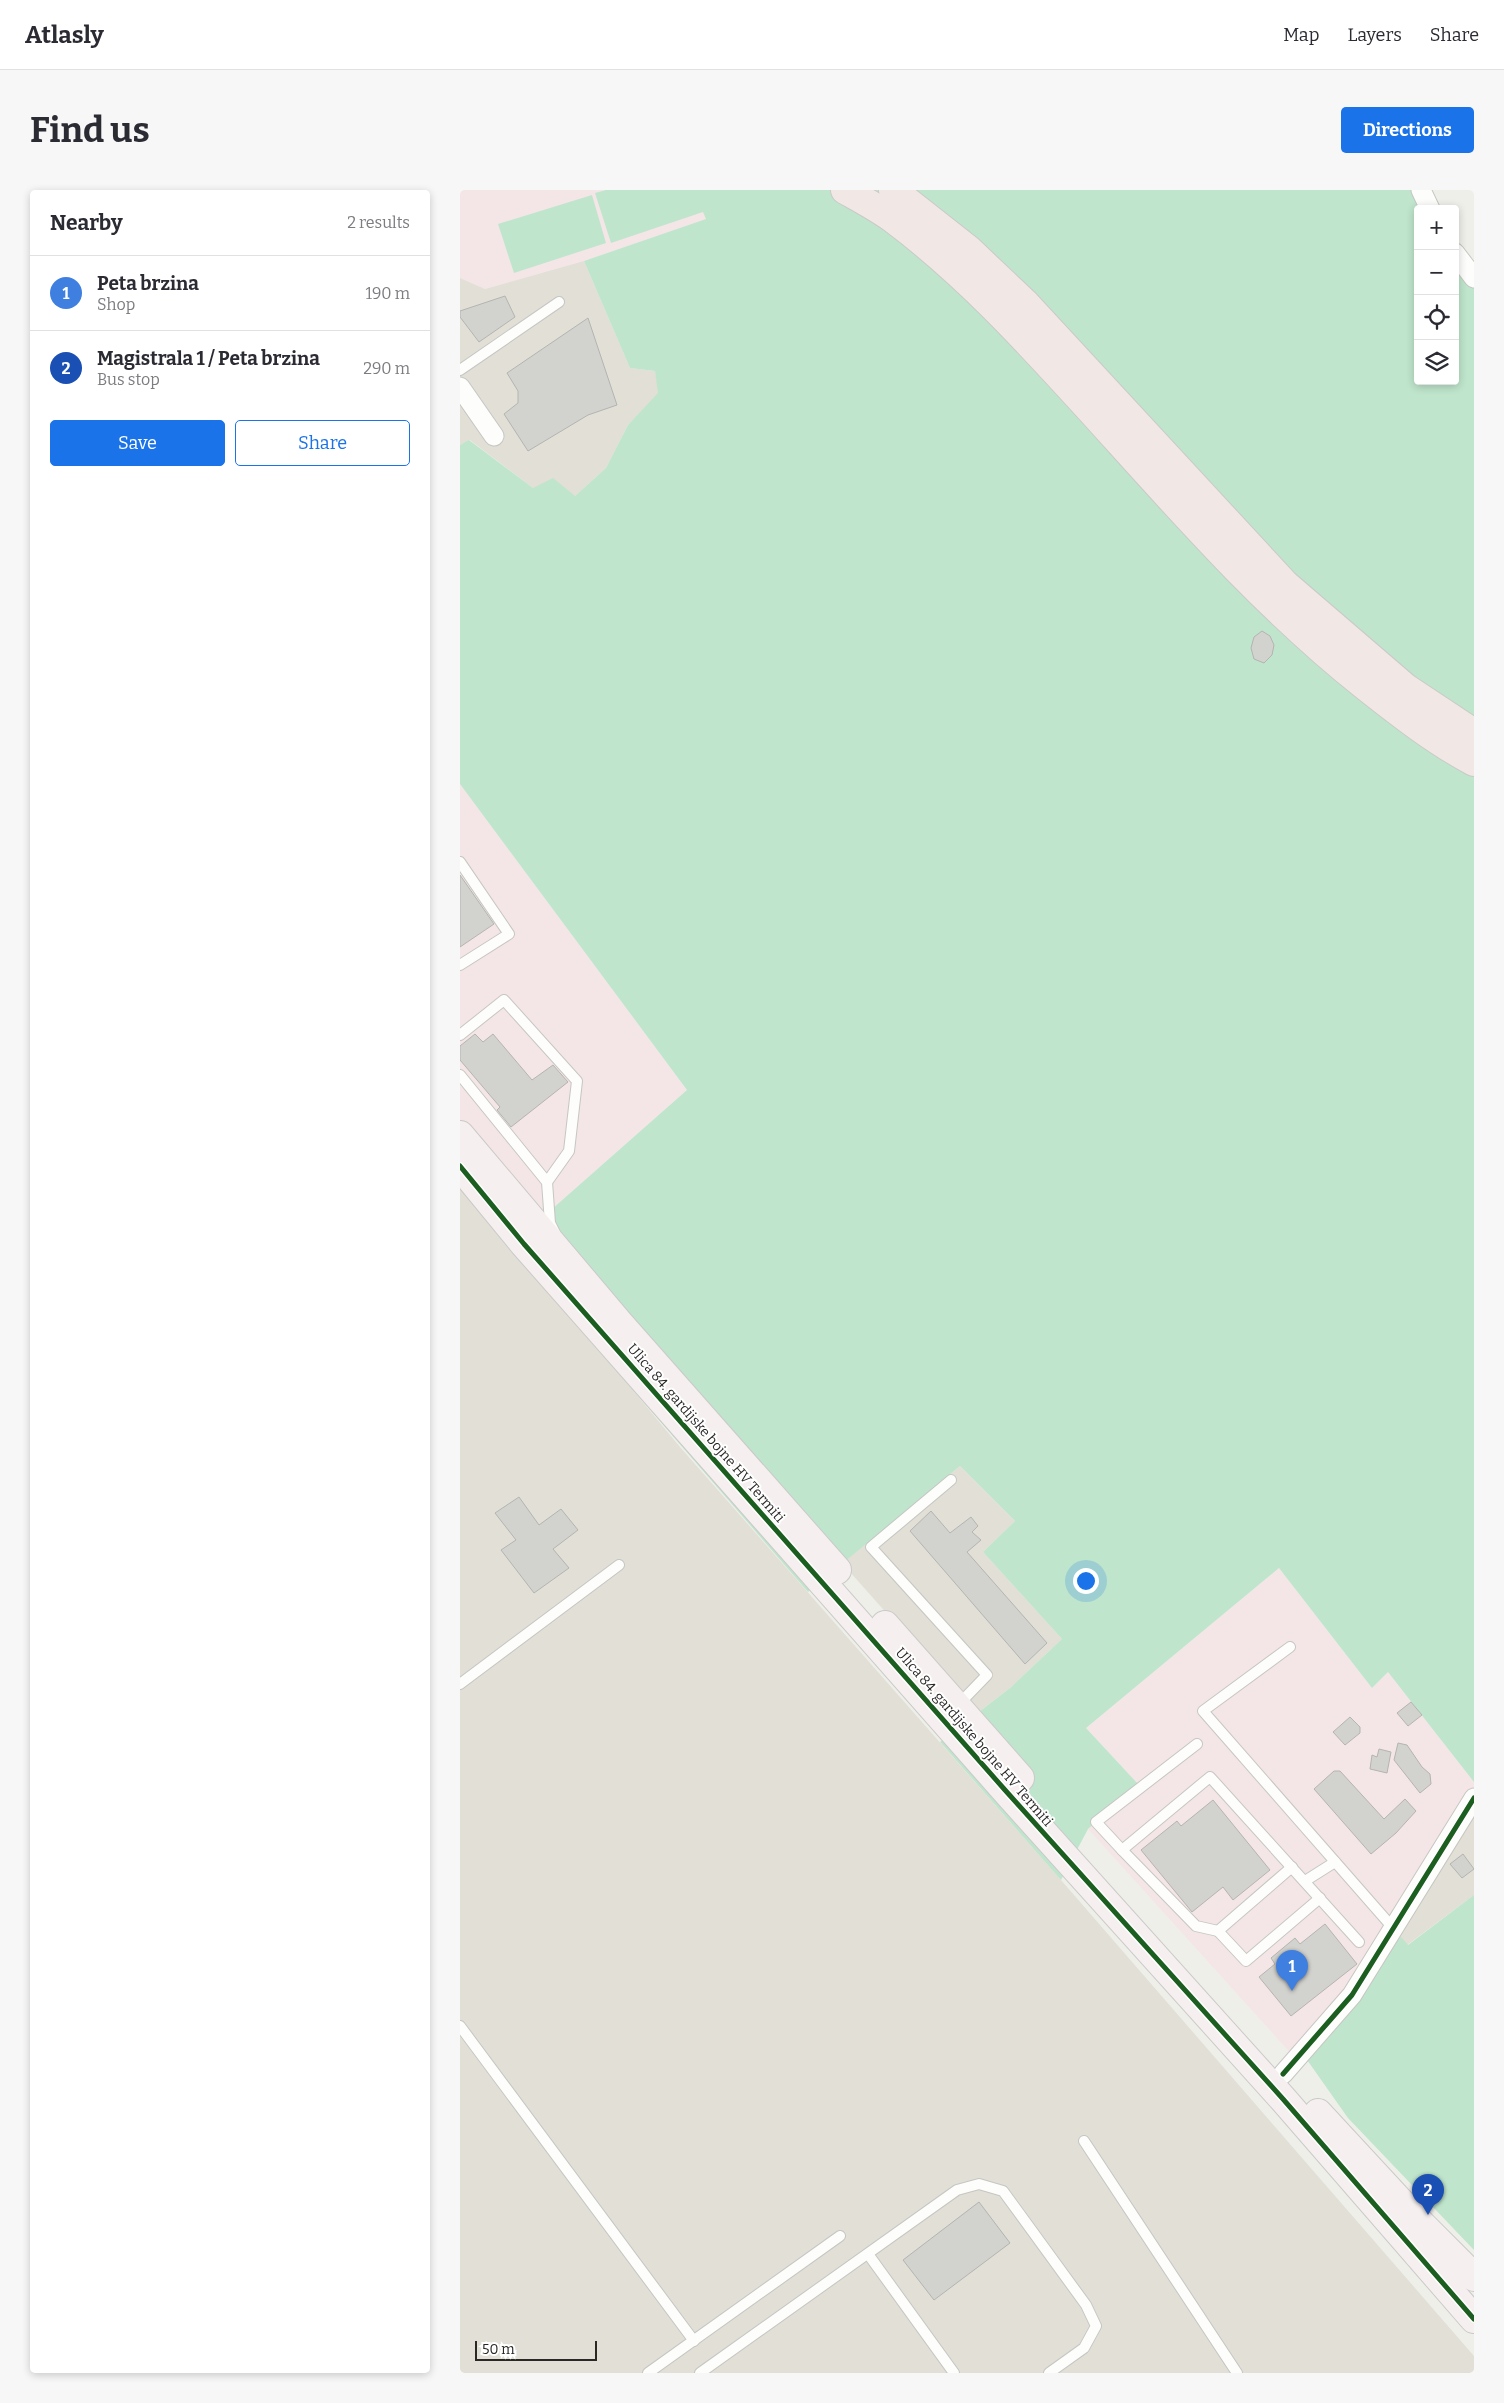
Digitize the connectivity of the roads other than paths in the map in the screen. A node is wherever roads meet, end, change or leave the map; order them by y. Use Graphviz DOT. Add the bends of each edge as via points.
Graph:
graph roads {
  1 [pos="845,190"];
  2 [pos="893,190"];
  3 [pos="1421,190"];
  4 [pos="1428,205"];
  5 [pos="1459,258"];
  6 [pos="1474,278"];
  7 [pos="559,302"];
  8 [pos="460,370"];
  9 [pos="460,387"];
  10 [pos="494,436"];
  11 [pos="1474,733"];
  12 [pos="1474,762"];
  13 [pos="460,862"];
  14 [pos="460,964"];
  15 [pos="460,1035"];
  16 [pos="460,1075"];
  17 [pos="460,1134"];
  18 [pos="460,1166"];
  19 [pos="547,1182"];
  20 [pos="643,1350"];
  21 [pos="951,1480"];
  22 [pos="619,1565"];
  23 [pos="1290,1647"];
  24 [pos="460,1684"];
  25 [pos="957,1705"];
  26 [pos="1197,1744"];
  27 [pos="1474,1798"];
  28 [pos="1122,1850"];
  29 [pos="1335,1862"];
  30 [pos="1292,1868"];
  31 [pos="1305,1881"];
  32 [pos="1320,1898"];
  33 [pos="1394,1929"];
  34 [pos="1218,1931"];
  35 [pos="1359,1942"];
  36 [pos="460,2026"];
  37 [pos="1283,2074"];
  38 [pos="1084,2141"];
  39 [pos="840,2236"];
  40 [pos="868,2254"];
  41 [pos="1474,2277"];
  42 [pos="1474,2319"];
  43 [pos="694,2341"];
  44 [pos="648,2373"];
  45 [pos="700,2373"];
  46 [pos="954,2373"];
  47 [pos="1049,2373"];
  48 [pos="1237,2373"];
  1 -- 12 [label="highway" via="891,218 943,259 1015,328 1203,535 1329,658 1399,714"];
  2 -- 11 [label="highway" via="968,249 1026,304 1285,584 1406,688"];
  3 -- 4 [label="street"];
  5 -- 6 [label="street"];
  7 -- 8 [label="lane"];
  9 -- 10 [label="street"];
  13 -- 14 [label="lane" via="509,934"];
  15 -- 19 [label="lane" via="504,1000 577,1082 569,1150"];
  16 -- 19 [label="lane"];
  17 -- 20 [label="main road, Ulica 84. gardijske bojne HV Termiti"];
  18 -- 42 [label="main road, Ulica 84. gardijske bojne HV Termiti" via="524,1244 1005,1790 1283,2099"];
  19 -- 20 [label="lane" via="550,1222 555,1233 623,1317"];
  20 -- 25 [label="main road, Ulica 84. gardijske bojne HV Termiti"];
  21 -- 25 [label="lane" via="871,1547 987,1675"];
  22 -- 24 [label="lane"];
  23 -- 29 [label="lane" via="1203,1711"];
  25 -- 37 [label="main road, Ulica 84. gardijske bojne HV Termiti"];
  26 -- 28 [label="lane" via="1096,1822"];
  27 -- 33 [label="street"];
  28 -- 30 [label="lane" via="1210,1777"];
  28 -- 34 [label="lane" via="1196,1926"];
  29 -- 31 [label="lane"];
  29 -- 33 [label="lane"];
  30 -- 31 [label="lane"];
  30 -- 34 [label="lane"];
  31 -- 32 [label="lane"];
  32 -- 34 [label="lane" via="1246,1961"];
  32 -- 35 [label="lane"];
  33 -- 37 [label="street" via="1352,1995"];
  36 -- 43 [label="lane"];
  37 -- 41 [label="main road, Ulica 84. gardijske bojne HV Termiti"];
  38 -- 48 [label="lane"];
  39 -- 43 [label="lane"];
  40 -- 45 [label="lane"];
  40 -- 46 [label="lane"];
  40 -- 47 [label="lane" via="957,2190 979,2184 1003,2191 1086,2305 1096,2326 1084,2348"];
  43 -- 44 [label="lane"];
}
